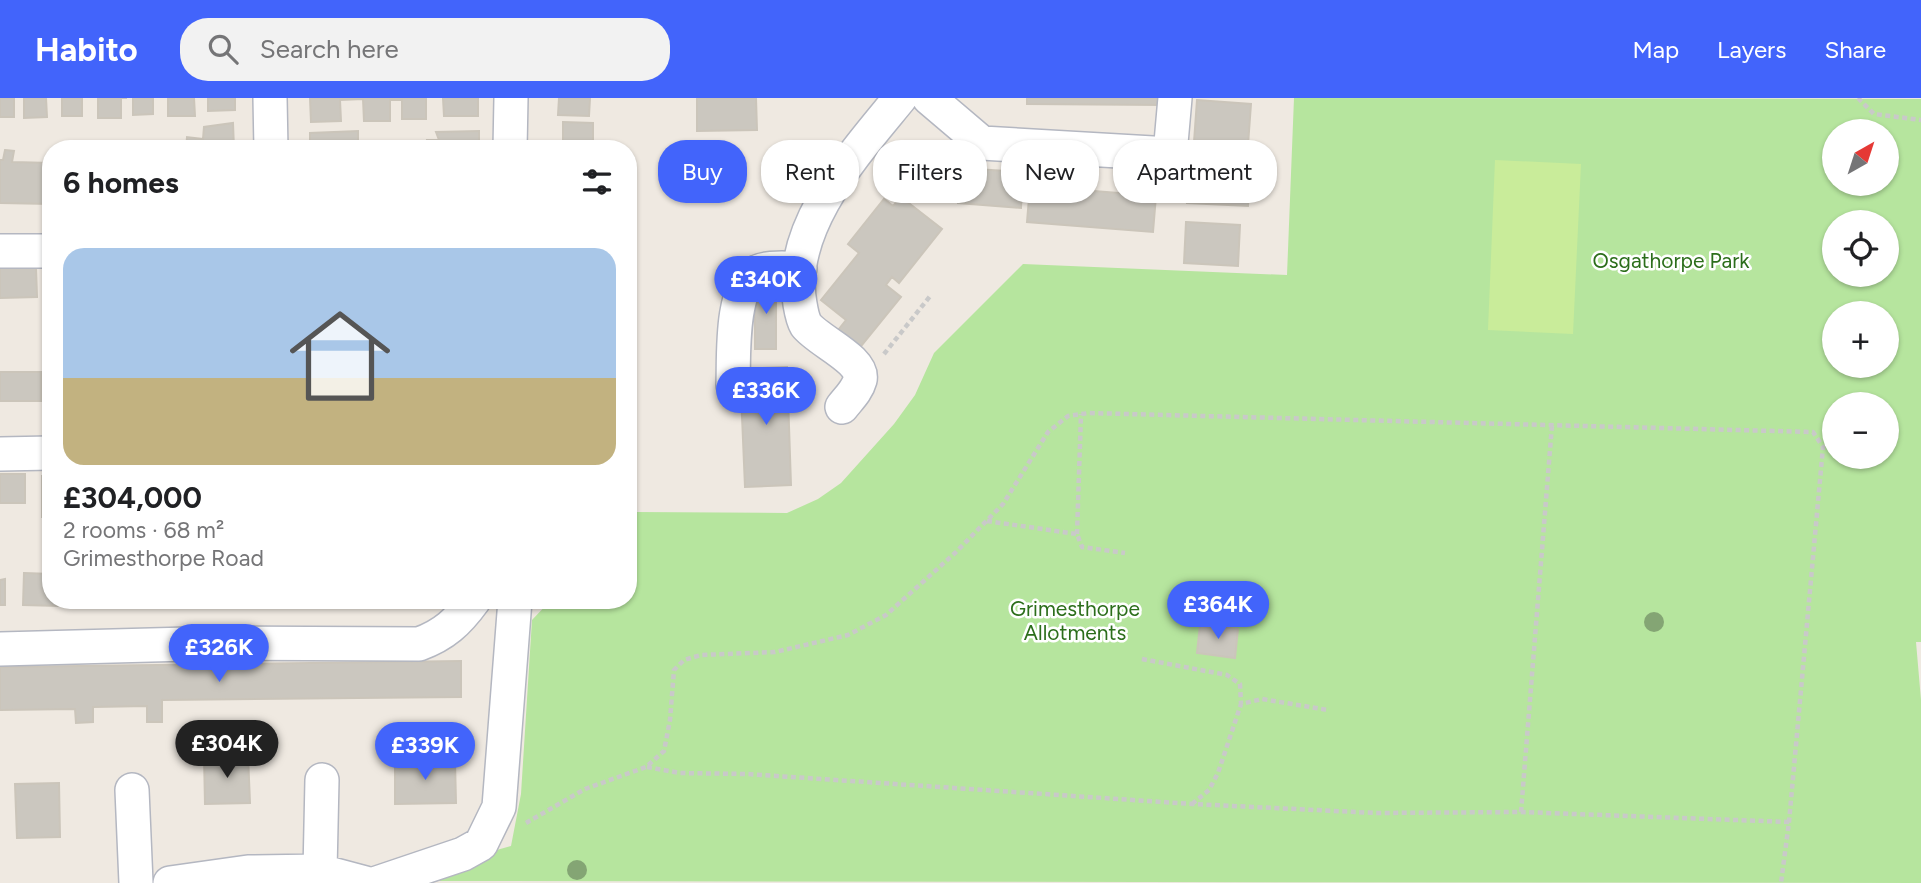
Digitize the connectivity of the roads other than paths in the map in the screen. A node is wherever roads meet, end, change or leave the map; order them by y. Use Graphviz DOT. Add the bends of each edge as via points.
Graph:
graph roads {
  1 [pos="270,98"];
  2 [pos="511,98"];
  3 [pos="900,98"];
  4 [pos="929,98"];
  5 [pos="1175,98"];
  6 [pos="271,140"];
  7 [pos="510,140"];
  8 [pos="0,251"];
  9 [pos="42,251"];
  10 [pos="800,268"];
  11 [pos="733,385"];
  12 [pos="849,398"];
  13 [pos="42,453"];
  14 [pos="0,454"];
  15 [pos="467,609"];
  16 [pos="513,609"];
  17 [pos="0,649"];
  18 [pos="322,780"];
  19 [pos="132,790"];
  20 [pos="320,872"];
  21 [pos="136,883"];
  22 [pos="170,883"];
  23 [pos="365,883"];
  24 [pos="377,883"];
  1 -- 6 [label="street"];
  2 -- 7 [label="street"];
  3 -- 10 [label="street" via="839,173 813,220"];
  4 -- 5 [label="street" via="982,143 1170,154"];
  8 -- 9 [label="street"];
  10 -- 11 [label="street" via="760,271 748,280 737,317"];
  10 -- 12 [label="street" via="800,303 806,325 858,367 861,377"];
  13 -- 14 [label="street"];
  15 -- 17 [label="street" via="439,637 419,644"];
  16 -- 24 [label="street" via="499,807 481,844 463,855"];
  18 -- 20 [label="street"];
  19 -- 21 [label="street"];
  20 -- 22 [label="street" via="248,872"];
  20 -- 23 [label="street"];
}
